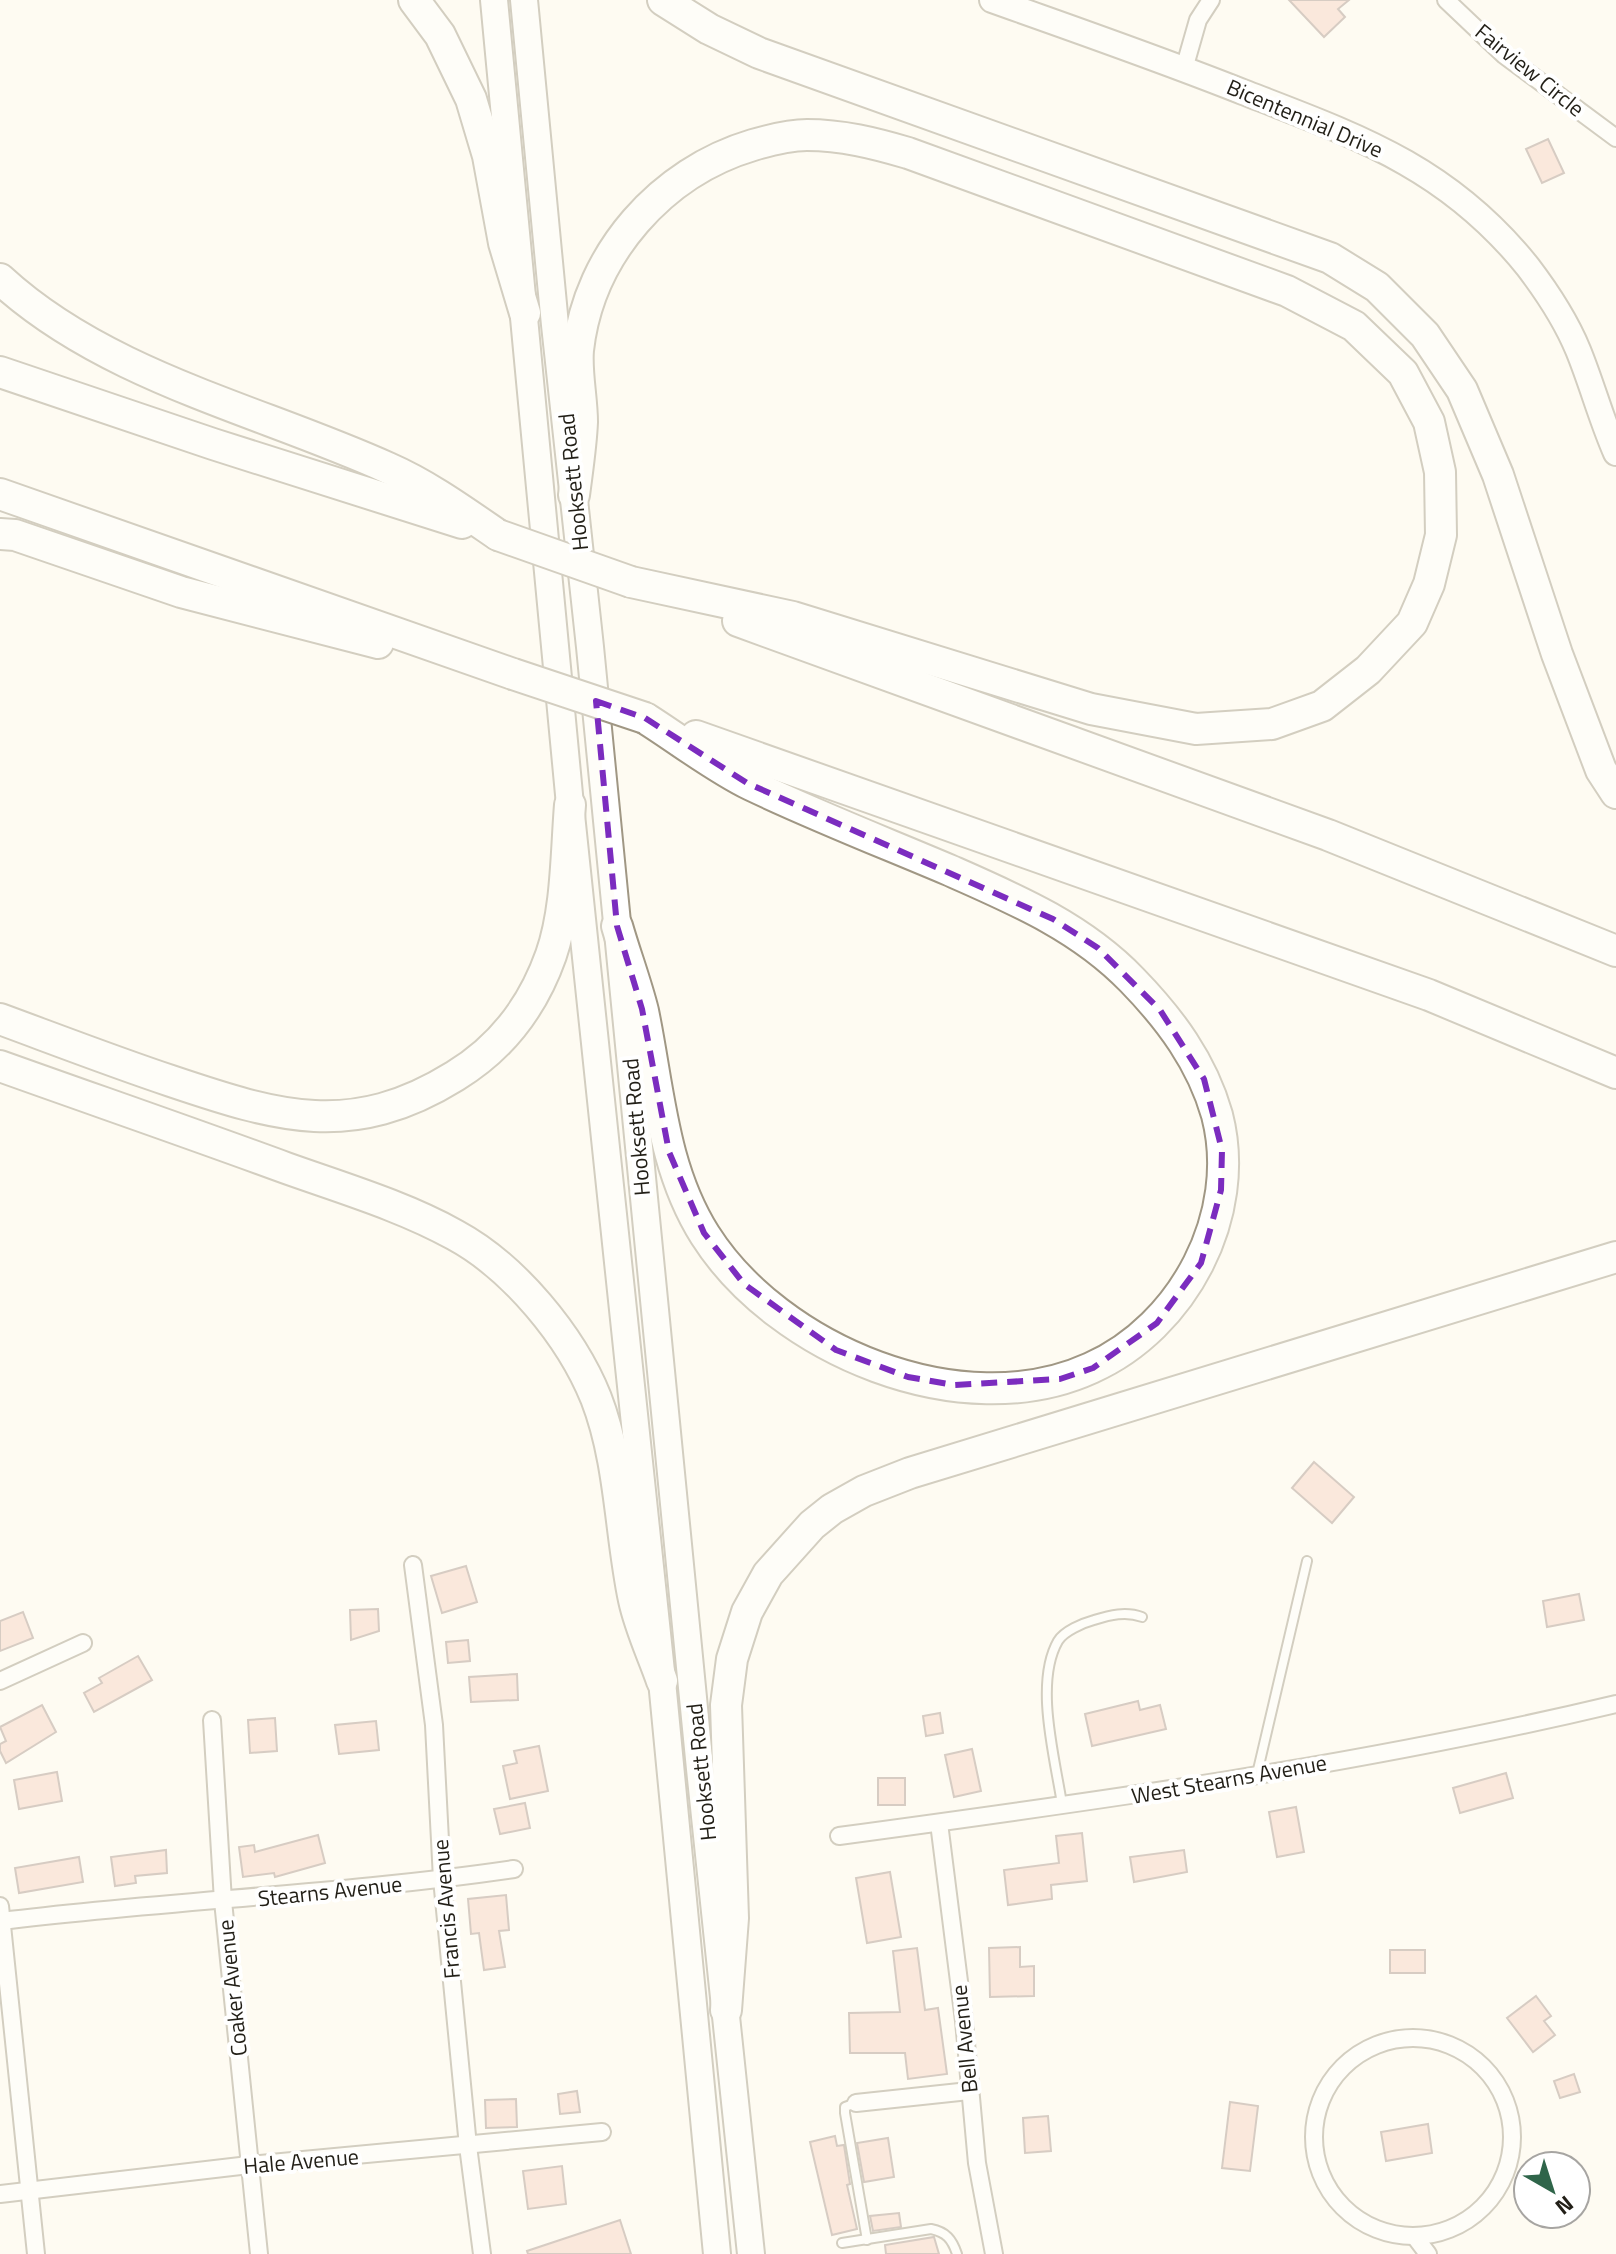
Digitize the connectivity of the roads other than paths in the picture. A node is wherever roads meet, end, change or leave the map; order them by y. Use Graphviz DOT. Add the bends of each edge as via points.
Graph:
graph roads {
  1 [pos="414,0"];
  2 [pos="494,0"];
  3 [pos="524,0"];
  4 [pos="663,0"];
  5 [pos="992,0"];
  6 [pos="1211,0"];
  7 [pos="1446,0"];
  8 [pos="1184,69"];
  9 [pos="1616,138"];
  10 [pos="0,279"];
  11 [pos="525,313"];
  12 [pos="0,372"];
  13 [pos="1616,453"];
  14 [pos="0,494"];
  15 [pos="574,495"];
  16 [pos="0,534"];
  17 [pos="498,535"];
  18 [pos="631,582"];
  19 [pos="435,645"];
  20 [pos="645,718"];
  21 [pos="1616,793"];
  22 [pos="570,805"];
  23 [pos="617,926"];
  24 [pos="1616,951"];
  25 [pos="0,1019"];
  26 [pos="0,1066"];
  27 [pos="1616,1073"];
  28 [pos="1616,1257"];
  29 [pos="1307,1561"];
  30 [pos="413,1565"];
  31 [pos="1142,1617"];
  32 [pos="83,1643"];
  33 [pos="0,1681"];
  34 [pos="662,1681"];
  35 [pos="1616,1704"];
  36 [pos="212,1720"];
  37 [pos="1257,1775"];
  38 [pos="1062,1804"];
  39 [pos="939,1823"];
  40 [pos="839,1836"];
  41 [pos="514,1869"];
  42 [pos="442,1879"];
  43 [pos="223,1901"];
  44 [pos="1,1914"];
  45 [pos="726,2010"];
  46 [pos="969,2091"];
  47 [pos="856,2103"];
  48 [pos="602,2132"];
  49 [pos="468,2146"];
  50 [pos="249,2165"];
  51 [pos="30,2190"];
  52 [pos="0,2194"];
  53 [pos="1415,2237"];
  54 [pos="867,2240"];
  55 [pos="842,2243"];
  56 [pos="36,2254"];
  57 [pos="259,2254"];
  58 [pos="482,2254"];
  59 [pos="717,2254"];
  60 [pos="751,2254"];
  61 [pos="957,2254"];
  62 [pos="994,2254"];
  63 [pos="1428,2254"];
  1 -- 11 [label="highway" via="440,35 471,99"];
  2 -- 11 [label="main road, Hooksett Road"];
  3 -- 15 [label="main road, Hooksett Road"];
  4 -- 21 [label="highway" via="759,53 1330,258 1377,287 1425,335 1462,390 1498,475 1595,755"];
  5 -- 8 [label="street, Bicentennial Drive"];
  6 -- 8 [label="street" via="1198,20"];
  7 -- 9 [label="street, Fairview Circle" via="1504,55"];
  8 -- 13 [label="street, Bicentennial Drive" via="1360,137 1423,171 1462,200 1498,232 1554,306 1577,348"];
  10 -- 17 [label="highway" via="89,344 390,468"];
  11 -- 22 [label="main road, Hooksett Road"];
  12 -- 17 [label="highway"];
  14 -- 19 [label="highway"];
  15 -- 18 [label="highway" via="582,421 578,351 596,281 615,249 639,216 704,164 733,151 804,135 857,138 908,153 1287,291 1354,326 1403,373 1429,422 1440,472 1441,535 1412,623 1368,670 1322,706 1272,724 1196,729 1091,709 793,617"];
  15 -- 23 [label="main road, Hooksett Road"];
  16 -- 19 [label="highway" via="181,592 376,643"];
  17 -- 18 [label="highway, bridge"];
  18 -- 24 [label="highway" via="1328,835"];
  19 -- 20 [label="highway, bridge"];
  20 -- 23 [label="highway" via="747,783 1053,919 1098,948 1130,978 1185,1042 1217,1117 1221,1190 1201,1263 1157,1323 1093,1368 1060,1379 993,1387 954,1385 875,1367 825,1344 744,1284 690,1206 669,1152 642,1009"];
  20 -- 27 [label="highway" via="1429,995"];
  22 -- 25 [label="highway" via="561,905 540,985 495,1047 430,1092 395,1106 321,1118 284,1115"];
  22 -- 34 [label="main road, Hooksett Road"];
  23 -- 45 [label="main road, Hooksett Road"];
  26 -- 34 [label="highway" via="425,1221 456,1235 524,1289 572,1353 596,1398 616,1479 634,1603"];
  28 -- 45 [label="highway" via="910,1473 864,1491 812,1525 768,1574 747,1612 732,1659 726,1705 733,1918"];
  29 -- 37 [label="lane"];
  30 -- 42 [label="street, Francis Avenue" via="434,1725"];
  31 -- 38 [label="lane" via="1113,1614 1059,1638 1047,1669"];
  32 -- 33 [label="street"];
  34 -- 59 [label="main road, Hooksett Road"];
  35 -- 37 [label="street, West Stearns Avenue"];
  36 -- 43 [label="street, Coaker Avenue"];
  37 -- 38 [label="street, West Stearns Avenue"];
  38 -- 39 [label="street, West Stearns Avenue"];
  39 -- 40 [label="street, West Stearns Avenue"];
  39 -- 46 [label="street, Bell Avenue"];
  41 -- 42 [label="street, Stearns Avenue"];
  42 -- 43 [label="street, Stearns Avenue"];
  42 -- 49 [label="street, Francis Avenue"];
  43 -- 44 [label="street, Stearns Avenue"];
  43 -- 50 [label="street, Coaker Avenue"];
  44 -- 51 [label="street"];
  45 -- 60 [label="main road, Hooksett Road"];
  46 -- 47 [label="street"];
  46 -- 62 [label="street, Bell Avenue"];
  47 -- 54 [label="lane" via="845,2107 845,2113"];
  48 -- 49 [label="street, Hale Avenue"];
  49 -- 50 [label="street, Hale Avenue"];
  49 -- 58 [label="street, Francis Avenue"];
  50 -- 51 [label="street, Hale Avenue"];
  50 -- 57 [label="street, Coaker Avenue"];
  51 -- 52 [label="street, Hale Avenue"];
  51 -- 56 [label="street"];
  53 -- 53 [label="street" via="1460,2224 1496,2193 1509,2165 1513,2134 1507,2103 1492,2076 1469,2054 1441,2041 1410,2037 1356,2054 1320,2098 1313,2126 1314,2154 1339,2205 1361,2223 1387,2234"];
  53 -- 63 [label="street"];
  54 -- 55 [label="lane"];
  54 -- 61 [label="lane" via="931,2229 953,2241"];
}
